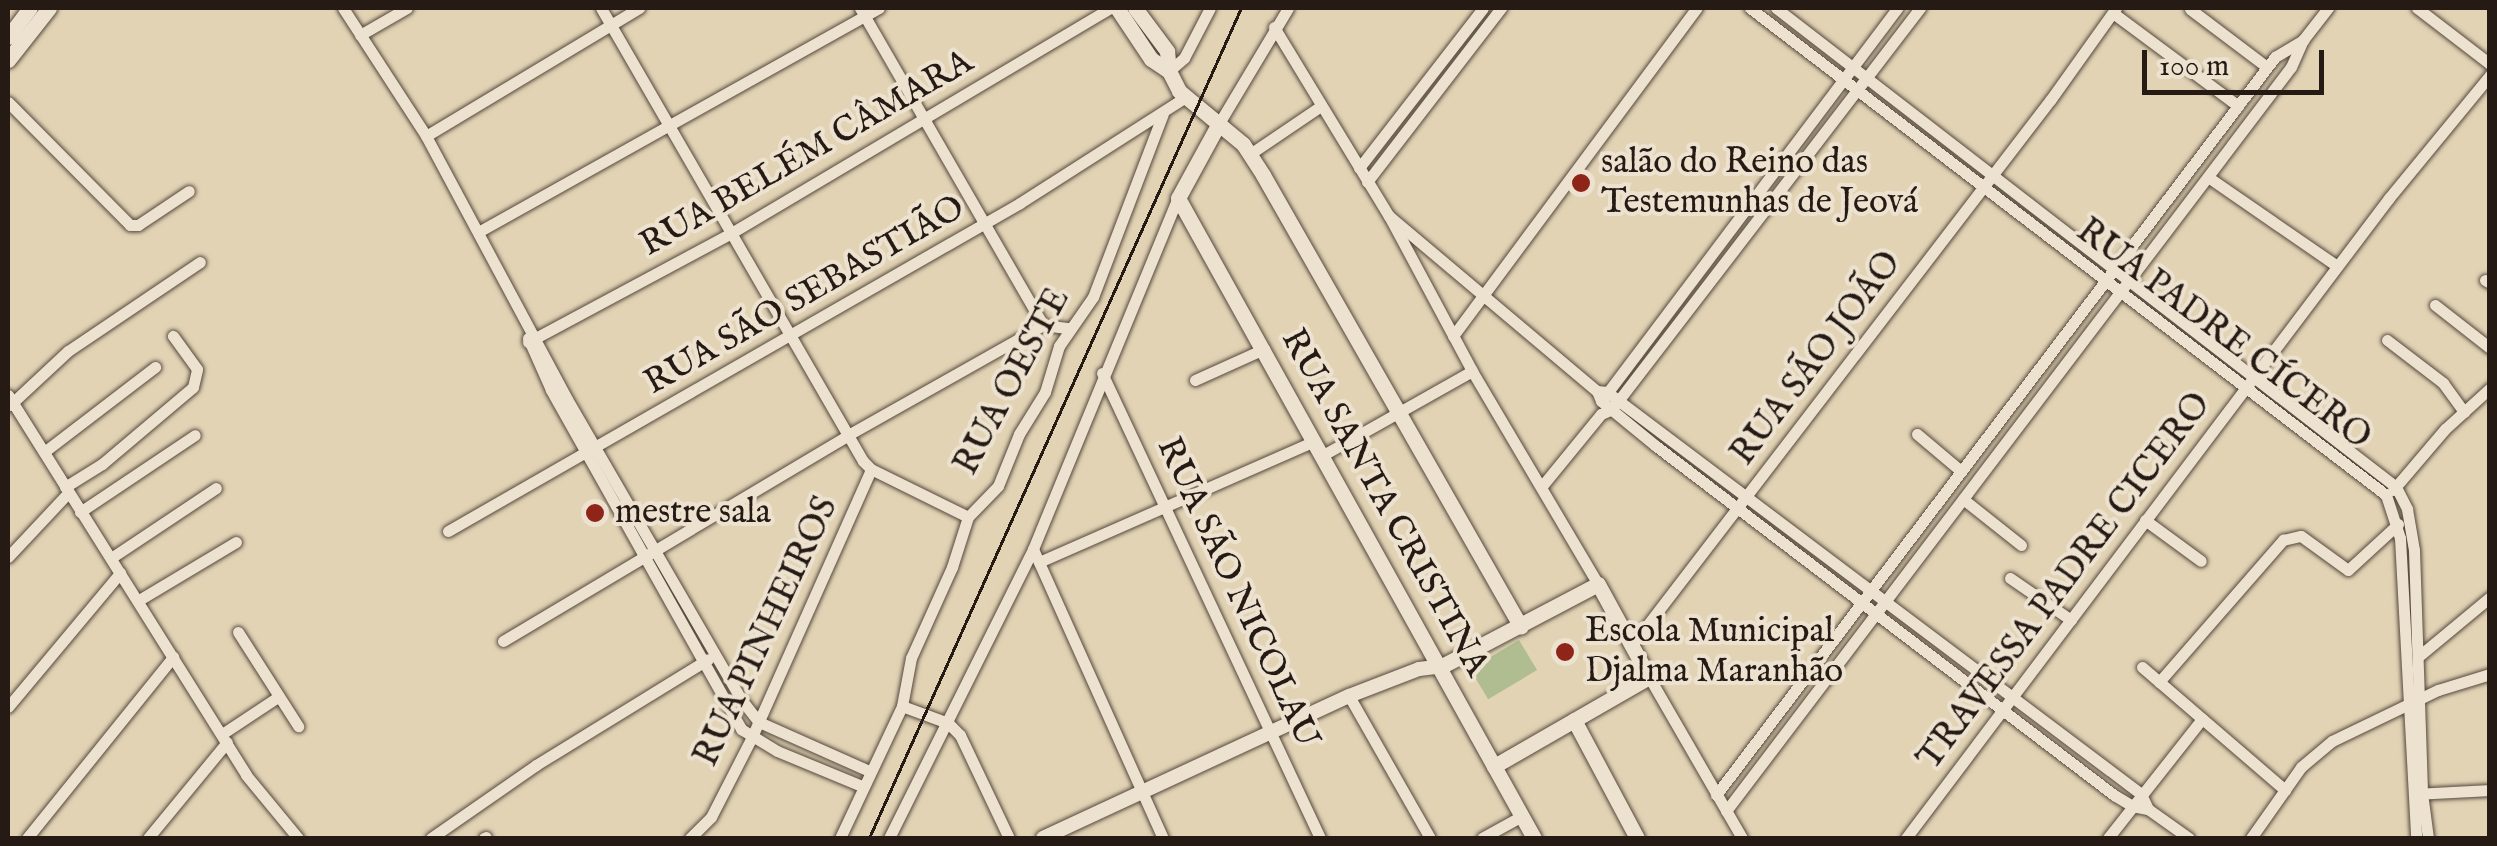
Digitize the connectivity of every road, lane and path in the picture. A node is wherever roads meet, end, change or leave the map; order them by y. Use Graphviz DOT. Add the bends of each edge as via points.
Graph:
graph roads {
  1 [pos="30,8"];
  2 [pos="49,8"];
  3 [pos="342,8"];
  4 [pos="407,8"];
  5 [pos="600,8"];
  6 [pos="639,8"];
  7 [pos="879,8"];
  8 [pos="1114,8"];
  9 [pos="1135,8"];
  10 [pos="1210,8"];
  11 [pos="1288,8"];
  12 [pos="1482,8"];
  13 [pos="1501,8"];
  14 [pos="1696,8"];
  15 [pos="1750,8"];
  16 [pos="1776,8"];
  17 [pos="1896,8"];
  18 [pos="1920,8"];
  19 [pos="2328,8"];
  20 [pos="2416,8"];
  21 [pos="2190,9"];
  22 [pos="2115,10"];
  23 [pos="863,12"];
  24 [pos="610,23"];
  25 [pos="1274,27"];
  26 [pos="360,36"];
  27 [pos="8,37"];
  28 [pos="2303,40"];
  29 [pos="8,60"];
  30 [pos="1854,64"];
  31 [pos="2490,64"];
  32 [pos="2267,67"];
  33 [pos="1168,71"];
  34 [pos="2490,74"];
  35 [pos="1868,75"];
  36 [pos="1844,77"];
  37 [pos="1858,87"];
  38 [pos="2246,94"];
  39 [pos="1184,98"];
  40 [pos="8,102"];
  41 [pos="1321,106"];
  42 [pos="2238,106"];
  43 [pos="2261,106"];
  44 [pos="1162,114"];
  45 [pos="925,118"];
  46 [pos="1218,125"];
  47 [pos="670,127"];
  48 [pos="426,136"];
  49 [pos="1250,154"];
  50 [pos="1358,168"];
  51 [pos="1992,174"];
  52 [pos="2208,177"];
  53 [pos="1367,182"];
  54 [pos="1982,188"];
  55 [pos="189,191"];
  56 [pos="1178,198"];
  57 [pos="1388,216"];
  58 [pos="986,222"];
  59 [pos="1734,223"];
  60 [pos="480,231"];
  61 [pos="732,232"];
  62 [pos="1747,232"];
  63 [pos="200,262"];
  64 [pos="2337,266"];
  65 [pos="2116,267"];
  66 [pos="2130,278"];
  67 [pos="2106,280"];
  68 [pos="2121,291"];
  69 [pos="1484,298"];
  70 [pos="2435,305"];
  71 [pos="1043,326"];
  72 [pos="1063,328"];
  73 [pos="791,335"];
  74 [pos="173,336"];
  75 [pos="1452,336"];
  76 [pos="2387,340"];
  77 [pos="532,341"];
  78 [pos="2490,348"];
  79 [pos="1264,349"];
  80 [pos="155,367"];
  81 [pos="1472,371"];
  82 [pos="1102,373"];
  83 [pos="2254,376"];
  84 [pos="1196,380"];
  85 [pos="2245,388"];
  86 [pos="2490,388"];
  87 [pos="1606,401"];
  88 [pos="9,402"];
  89 [pos="2464,412"];
  90 [pos="1400,413"];
  91 [pos="1917,434"];
  92 [pos="195,435"];
  93 [pos="848,435"];
  94 [pos="1982,445"];
  95 [pos="1319,448"];
  96 [pos="594,451"];
  97 [pos="44,452"];
  98 [pos="1996,455"];
  99 [pos="871,470"];
  100 [pos="1962,471"];
  101 [pos="1542,486"];
  102 [pos="216,488"];
  103 [pos="66,490"];
  104 [pos="2391,491"];
  105 [pos="1748,497"];
  106 [pos="1963,499"];
  107 [pos="1165,506"];
  108 [pos="1739,509"];
  109 [pos="80,512"];
  110 [pos="968,517"];
  111 [pos="2145,520"];
  112 [pos="2398,524"];
  113 [pos="448,531"];
  114 [pos="236,542"];
  115 [pos="2020,546"];
  116 [pos="1033,549"];
  117 [pos="653,554"];
  118 [pos="8,557"];
  119 [pos="111,558"];
  120 [pos="2201,561"];
  121 [pos="1039,562"];
  122 [pos="120,572"];
  123 [pos="2010,578"];
  124 [pos="1598,584"];
  125 [pos="1872,590"];
  126 [pos="2490,597"];
  127 [pos="138,600"];
  128 [pos="1885,601"];
  129 [pos="1862,602"];
  130 [pos="1876,614"];
  131 [pos="2071,620"];
  132 [pos="1521,626"];
  133 [pos="238,632"];
  134 [pos="503,641"];
  135 [pos="1632,645"];
  136 [pos="716,655"];
  137 [pos="2419,656"];
  138 [pos="173,657"];
  139 [pos="703,661"];
  140 [pos="1442,666"];
  141 [pos="2142,668"];
  142 [pos="2490,674"];
  143 [pos="1649,677"];
  144 [pos="2159,682"];
  145 [pos="1350,696"];
  146 [pos="2013,697"];
  147 [pos="278,698"];
  148 [pos="2415,704"];
  149 [pos="902,706"];
  150 [pos="8,707"];
  151 [pos="2003,710"];
  152 [pos="2202,719"];
  153 [pos="1574,720"];
  154 [pos="759,722"];
  155 [pos="948,723"];
  156 [pos="298,726"];
  157 [pos="1272,731"];
  158 [pos="225,738"];
  159 [pos="751,739"];
  160 [pos="1494,766"];
  161 [pos="869,771"];
  162 [pos="862,786"];
  163 [pos="1141,790"];
  164 [pos="2285,790"];
  165 [pos="2490,790"];
  166 [pos="1716,794"];
  167 [pos="2141,794"];
  168 [pos="2416,794"];
  169 [pos="2132,806"];
  170 [pos="2148,809"];
  171 [pos="1726,811"];
  172 [pos="1522,816"];
  173 [pos="711,818"];
  174 [pos="291,836"];
  175 [pos="27,838"];
  176 [pos="148,838"];
  177 [pos="431,838"];
  178 [pos="690,838"];
  179 [pos="704,838"];
  180 [pos="840,838"];
  181 [pos="889,838"];
  182 [pos="1010,838"];
  183 [pos="1044,838"];
  184 [pos="1163,838"];
  185 [pos="1320,838"];
  186 [pos="1430,838"];
  187 [pos="1482,838"];
  188 [pos="1534,838"];
  189 [pos="1636,838"];
  190 [pos="1742,838"];
  191 [pos="1906,838"];
  192 [pos="2108,838"];
  193 [pos="2189,838"];
  194 [pos="2251,838"];
  195 [pos="2416,838"];
  196 [pos="2428,838"];
  1 -- 27 [label="main road"];
  2 -- 29 [label="main road"];
  3 -- 26 [label="street"];
  4 -- 26 [label="street"];
  5 -- 24 [label="street"];
  6 -- 24 [label="street"];
  7 -- 23 [label="street"];
  8 -- 33 [label="main road" via="1151,59"];
  8 -- 45 [label="street, RUA BELÉM CÂMARA"];
  9 -- 33 [label="main road" via="1167,51"];
  10 -- 33 [label="street" via="1184,58"];
  11 -- 25 [label="street"];
  12 -- 50 [label="street"];
  13 -- 53 [label="street"];
  14 -- 69 [label="street"];
  15 -- 36 [label="street, RUA PADRE CÍCERO"];
  16 -- 30 [label="street, RUA PADRE CÍCERO"];
  17 -- 30 [label="street"];
  18 -- 35 [label="street"];
  19 -- 28 [label="street"];
  20 -- 31 [label="street"];
  21 -- 32 [label="street"];
  22 -- 42 [label="street"];
  22 -- 51 [label="street, RUA SÃO JOÃO"];
  23 -- 45 [label="street"];
  23 -- 47 [label="street"];
  24 -- 47 [label="street"];
  24 -- 48 [label="street"];
  25 -- 41 [label="street"];
  25 -- 46 [label="street"];
  26 -- 48 [label="street"];
  28 -- 32 [label="street"];
  28 -- 43 [label="street"];
  30 -- 35 [label="street, RUA PADRE CÍCERO"];
  30 -- 36 [label="street"];
  32 -- 38 [label="street"];
  33 -- 39 [label="main road"];
  34 -- 64 [label="street, TRAVESSA PADRE CICERO"];
  35 -- 37 [label="street"];
  35 -- 51 [label="street, RUA PADRE CÍCERO"];
  36 -- 37 [label="street, RUA PADRE CÍCERO"];
  36 -- 59 [label="street"];
  37 -- 54 [label="street, RUA PADRE CÍCERO"];
  37 -- 62 [label="street"];
  38 -- 42 [label="street"];
  38 -- 43 [label="street"];
  39 -- 44 [label="street, RUA SÃO SEBASTIÃO"];
  39 -- 46 [label="main road"];
  40 -- 55 [label="street" via="130,225"];
  41 -- 49 [label="street"];
  41 -- 50 [label="street"];
  42 -- 65 [label="street"];
  43 -- 52 [label="street"];
  44 -- 58 [label="street, RUA SÃO SEBASTIÃO"];
  44 -- 72 [label="street, RUA OESTE" via="1092,297"];
  45 -- 58 [label="street"];
  45 -- 61 [label="street, RUA BELÉM CÂMARA"];
  46 -- 49 [label="main road"];
  46 -- 56 [label="main road, RUA OESTE"];
  47 -- 60 [label="street"];
  47 -- 61 [label="street"];
  48 -- 60 [label="street"];
  49 -- 90 [label="main road"];
  50 -- 53 [label="street"];
  51 -- 54 [label="street, RUA SÃO JOÃO"];
  51 -- 65 [label="street, RUA PADRE CÍCERO"];
  52 -- 64 [label="street"];
  52 -- 66 [label="street"];
  53 -- 57 [label="street"];
  54 -- 67 [label="street, RUA PADRE CÍCERO"];
  54 -- 105 [label="street, RUA SÃO JOÃO"];
  56 -- 79 [label="main road, RUA SANTA CRISTINA"];
  56 -- 82 [label="street, RUA OESTE"];
  57 -- 69 [label="street"];
  57 -- 75 [label="street"];
  58 -- 71 [label="street"];
  58 -- 73 [label="street, RUA SÃO SEBASTIÃO"];
  59 -- 62 [label="street"];
  59 -- 87 [label="street"];
  60 -- 77 [label="street"];
  61 -- 73 [label="street"];
  61 -- 77 [label="street, RUA BELÉM CÂMARA"];
  62 -- 87 [label="street"];
  63 -- 88 [label="street" via="68,350"];
  64 -- 83 [label="street, TRAVESSA PADRE CICERO"];
  65 -- 66 [label="street, RUA PADRE CÍCERO"];
  65 -- 67 [label="street"];
  66 -- 68 [label="street"];
  66 -- 83 [label="street, RUA PADRE CÍCERO"];
  67 -- 68 [label="street, RUA PADRE CÍCERO"];
  67 -- 94 [label="street"];
  68 -- 85 [label="street, RUA PADRE CÍCERO"];
  68 -- 98 [label="street"];
  69 -- 75 [label="street"];
  69 -- 87 [label="street"];
  70 -- 78 [label="street"];
  71 -- 72 [label="street"];
  71 -- 93 [label="street"];
  72 -- 110 [label="street, RUA OESTE" via="1045,392 1003,478"];
  73 -- 93 [label="street"];
  73 -- 96 [label="street, RUA SÃO SEBASTIÃO"];
  74 -- 103 [label="street" via="197,369 193,387"];
  75 -- 81 [label="street"];
  76 -- 89 [label="street" via="2442,384"];
  77 -- 96 [label="street"];
  79 -- 84 [label="street"];
  79 -- 95 [label="main road, RUA SANTA CRISTINA"];
  80 -- 97 [label="street"];
  81 -- 90 [label="street"];
  81 -- 101 [label="street"];
  82 -- 107 [label="street, RUA SÃO NICOLAU"];
  82 -- 116 [label="street, RUA OESTE"];
  83 -- 85 [label="street, TRAVESSA PADRE CICERO"];
  83 -- 104 [label="street, RUA PADRE CÍCERO"];
  85 -- 104 [label="street, RUA PADRE CÍCERO"];
  85 -- 111 [label="street, TRAVESSA PADRE CICERO"];
  86 -- 89 [label="street"];
  87 -- 101 [label="street"];
  87 -- 105 [label="street"];
  87 -- 108 [label="street"];
  88 -- 97 [label="street"];
  89 -- 104 [label="street"];
  90 -- 95 [label="street"];
  90 -- 132 [label="main road"];
  91 -- 100 [label="street"];
  92 -- 109 [label="street"];
  93 -- 99 [label="street"];
  93 -- 117 [label="street"];
  94 -- 98 [label="street"];
  94 -- 100 [label="street"];
  95 -- 107 [label="street"];
  95 -- 140 [label="main road, RUA SANTA CRISTINA"];
  96 -- 113 [label="street, RUA SÃO SEBASTIÃO"];
  96 -- 117 [label="street"];
  97 -- 103 [label="street"];
  98 -- 106 [label="street"];
  99 -- 110 [label="street"];
  99 -- 154 [label="street, RUA PINHEIROS"];
  100 -- 125 [label="street"];
  101 -- 124 [label="street"];
  102 -- 119 [label="street"];
  103 -- 109 [label="street"];
  103 -- 118 [label="street"];
  104 -- 112 [label="street, RUA PADRE CÍCERO"];
  104 -- 137 [label="street, RUA PADRE CÍCERO" via="2407,508"];
  105 -- 108 [label="street, RUA SÃO JOÃO"];
  105 -- 125 [label="street"];
  106 -- 115 [label="street"];
  106 -- 128 [label="street"];
  107 -- 121 [label="street"];
  107 -- 157 [label="street, RUA SÃO NICOLAU"];
  108 -- 129 [label="street"];
  108 -- 135 [label="street, RUA SÃO JOÃO"];
  109 -- 119 [label="street"];
  110 -- 149 [label="street, RUA OESTE" via="911,658"];
  111 -- 120 [label="street"];
  111 -- 131 [label="street, TRAVESSA PADRE CICERO"];
  112 -- 144 [label="street" via="2353,569 2301,536 2284,540"];
  112 -- 148 [label="street, RUA PADRE CÍCERO"];
  114 -- 127 [label="street"];
  116 -- 121 [label="street"];
  116 -- 155 [label="street, RUA OESTE"];
  117 -- 134 [label="street"];
  117 -- 136 [label="street"];
  117 -- 139 [label="street"];
  119 -- 122 [label="street"];
  121 -- 163 [label="street"];
  122 -- 127 [label="street"];
  122 -- 150 [label="street"];
  123 -- 131 [label="street"];
  124 -- 132 [label="main road"];
  124 -- 135 [label="main road"];
  125 -- 128 [label="street"];
  125 -- 129 [label="street"];
  126 -- 137 [label="street"];
  127 -- 138 [label="street"];
  128 -- 130 [label="street"];
  128 -- 146 [label="street"];
  129 -- 130 [label="street"];
  129 -- 166 [label="street"];
  130 -- 151 [label="street"];
  130 -- 171 [label="street"];
  131 -- 146 [label="street, TRAVESSA PADRE CICERO"];
  132 -- 140 [label="main road"];
  133 -- 147 [label="street"];
  135 -- 143 [label="main road"];
  136 -- 139 [label="street"];
  136 -- 154 [label="street"];
  137 -- 148 [label="street, RUA PADRE CÍCERO"];
  138 -- 158 [label="street"];
  138 -- 175 [label="street"];
  139 -- 159 [label="street"];
  139 -- 177 [label="street"];
  140 -- 145 [label="street" via="1419,668"];
  140 -- 160 [label="main road, RUA SANTA CRISTINA"];
  141 -- 144 [label="street"];
  142 -- 148 [label="street"];
  143 -- 153 [label="main road"];
  143 -- 166 [label="street"];
  144 -- 152 [label="street"];
  145 -- 157 [label="street"];
  145 -- 186 [label="street"];
  146 -- 151 [label="street, TRAVESSA PADRE CICERO"];
  146 -- 167 [label="street"];
  147 -- 156 [label="street"];
  147 -- 158 [label="street"];
  148 -- 164 [label="street" via="2332,741"];
  148 -- 168 [label="street, RUA PADRE CÍCERO"];
  149 -- 155 [label="street"];
  149 -- 161 [label="street, RUA OESTE"];
  151 -- 169 [label="street"];
  151 -- 191 [label="street, TRAVESSA PADRE CICERO"];
  152 -- 164 [label="street"];
  152 -- 167 [label="street"];
  153 -- 160 [label="main road"];
  153 -- 189 [label="main road"];
  154 -- 159 [label="street, RUA PINHEIROS"];
  154 -- 161 [label="street"];
  155 -- 181 [label="street, RUA OESTE"];
  155 -- 182 [label="street"];
  157 -- 163 [label="street"];
  157 -- 185 [label="street, RUA SÃO NICOLAU"];
  158 -- 174 [label="street"];
  158 -- 176 [label="street"];
  159 -- 162 [label="street"];
  159 -- 173 [label="street, RUA PINHEIROS"];
  160 -- 172 [label="main road, RUA SANTA CRISTINA"];
  161 -- 162 [label="street, RUA OESTE"];
  162 -- 180 [label="street, RUA OESTE"];
  163 -- 183 [label="street"];
  163 -- 184 [label="street"];
  164 -- 194 [label="street"];
  165 -- 168 [label="street"];
  166 -- 171 [label="street"];
  167 -- 169 [label="street"];
  167 -- 170 [label="street"];
  168 -- 195 [label="street, RUA PADRE CÍCERO"];
  168 -- 196 [label="street, RUA PADRE CÍCERO"];
  169 -- 170 [label="street"];
  169 -- 192 [label="street"];
  170 -- 193 [label="street"];
  171 -- 190 [label="street"];
  172 -- 187 [label="street"];
  172 -- 188 [label="main road, RUA SANTA CRISTINA"];
  173 -- 178 [label="street, RUA PINHEIROS"];
  173 -- 179 [label="street, RUA PINHEIROS"];
}
